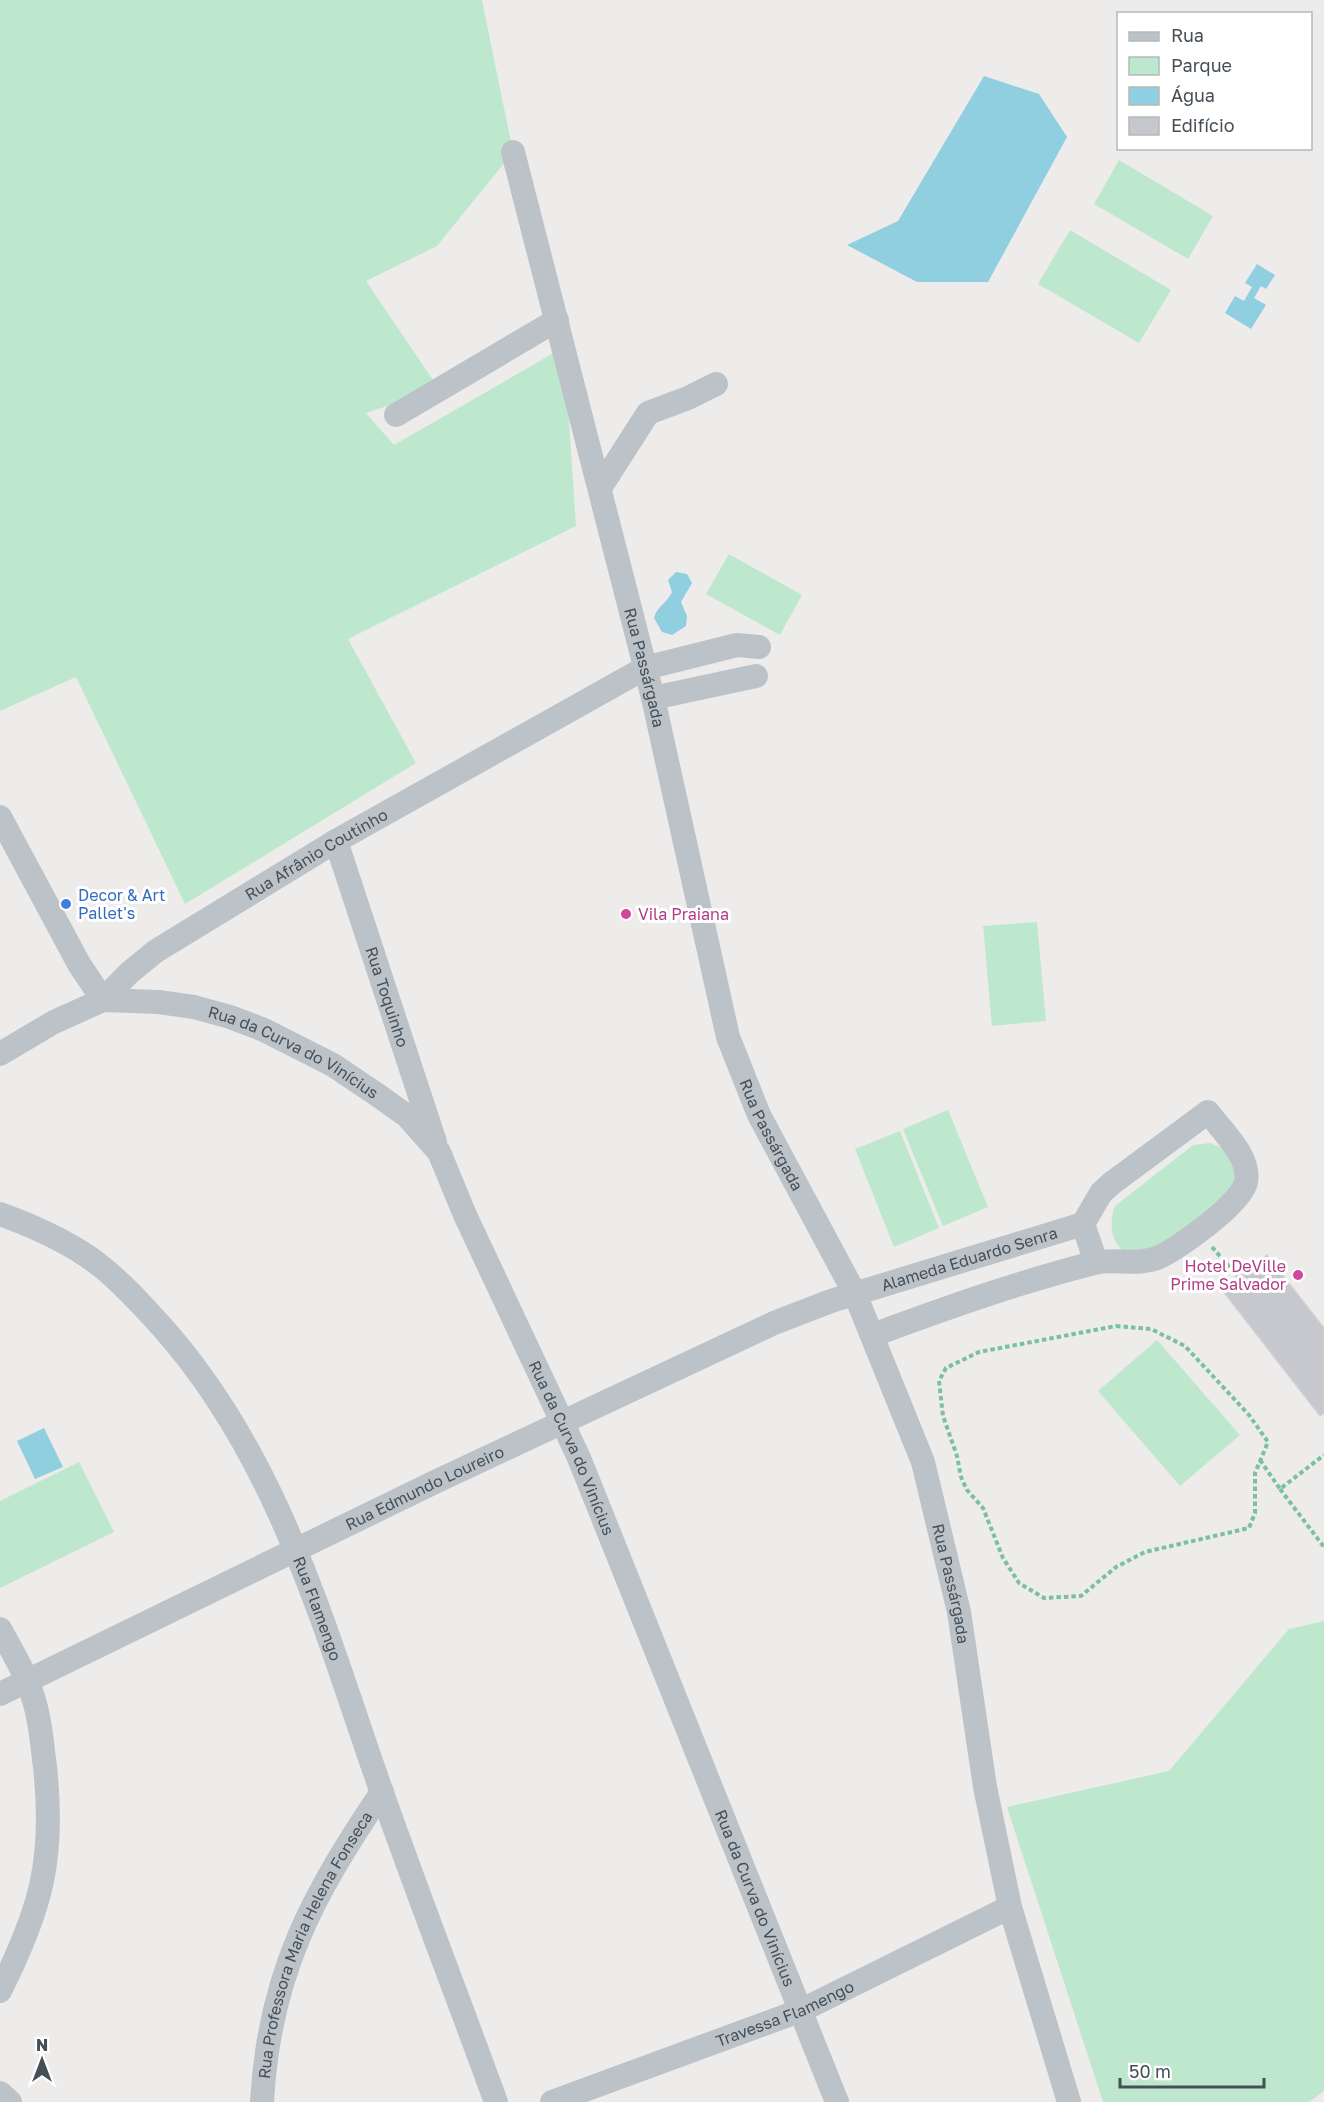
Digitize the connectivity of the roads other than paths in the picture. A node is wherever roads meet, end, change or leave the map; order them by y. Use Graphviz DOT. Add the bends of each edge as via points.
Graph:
graph roads {
  1 [pos="513,152"];
  2 [pos="557,320"];
  3 [pos="396,415"];
  4 [pos="594,464"];
  5 [pos="600,488"];
  6 [pos="759,647"];
  7 [pos="645,668"];
  8 [pos="756,676"];
  9 [pos="653,698"];
  10 [pos="0,817"];
  11 [pos="336,841"];
  12 [pos="103,1000"];
  13 [pos="0,1054"];
  14 [pos="439,1152"];
  15 [pos="0,1214"];
  16 [pos="1083,1224"];
  17 [pos="1096,1262"];
  18 [pos="855,1294"];
  19 [pos="873,1335"];
  20 [pos="563,1423"];
  21 [pos="296,1549"];
  22 [pos="0,1629"];
  23 [pos="27,1681"];
  24 [pos="0,1694"];
  25 [pos="382,1792"];
  26 [pos="1010,1907"];
  27 [pos="0,1991"];
  28 [pos="802,2010"];
  29 [pos="0,2093"];
  30 [pos="10,2102"];
  31 [pos="262,2102"];
  32 [pos="496,2102"];
  33 [pos="552,2102"];
  34 [pos="837,2102"];
  35 [pos="1070,2102"];
  1 -- 2 [label="street, Rua Passárgada"];
  2 -- 3 [label="street"];
  2 -- 4 [label="street, Rua Passárgada"];
  4 -- 5 [label="street, Rua Passárgada"];
  4 -- 5 [label="street" via="624,417 643,397 685,386 716,384 648,413"];
  5 -- 7 [label="street, Rua Passárgada"];
  6 -- 7 [label="street, Rua Afrânio Coutinho" via="737,645"];
  7 -- 9 [label="street, Rua Passárgada"];
  7 -- 11 [label="street, Rua Afrânio Coutinho"];
  8 -- 9 [label="street"];
  9 -- 18 [label="street, Rua Passárgada" via="718,1000 735,1060 759,1115"];
  10 -- 12 [label="street" via="79,964"];
  11 -- 12 [label="street, Rua Afrânio Coutinho" via="156,951"];
  11 -- 14 [label="street, Rua Toquinho"];
  12 -- 13 [label="street, Rua Afrânio Coutinho" via="54,1022"];
  12 -- 14 [label="street, Rua da Curva do Vinícius" via="194,1007 264,1030 333,1065 379,1096 406,1116"];
  14 -- 20 [label="street, Rua da Curva do Vinícius"];
  15 -- 21 [label="street, Rua Flamengo" via="64,1242 102,1267 173,1339 236,1425"];
  16 -- 17 [label="street"];
  16 -- 17 [label="street" via="1106,1188 1208,1112 1242,1157 1246,1183 1240,1197 1198,1231 1156,1258"];
  16 -- 18 [label="street, Alameda Eduardo Senra"];
  17 -- 19 [label="street" via="939,1310"];
  18 -- 19 [label="street, Rua Passárgada"];
  18 -- 20 [label="street, Rua Edmundo Loureiro" via="774,1323"];
  19 -- 26 [label="street, Rua Passárgada" via="923,1462 933,1501 959,1612 985,1787"];
  20 -- 21 [label="street, Rua Edmundo Loureiro"];
  20 -- 28 [label="street, Rua da Curva do Vinícius"];
  21 -- 23 [label="street, Rua Edmundo Loureiro"];
  21 -- 25 [label="street, Rua Flamengo"];
  22 -- 23 [label="street"];
  23 -- 24 [label="street, Rua Edmundo Loureiro"];
  23 -- 27 [label="street" via="35,1704 48,1791 48,1860 35,1912"];
  25 -- 31 [label="street, Rua Professora Maria Helena Fonseca" via="313,1903 284,1973 271,2022"];
  25 -- 32 [label="street, Rua Flamengo"];
  26 -- 28 [label="street, Travessa Flamengo"];
  26 -- 35 [label="street, Rua Passárgada"];
  28 -- 33 [label="street, Travessa Flamengo"];
  28 -- 34 [label="street, Rua da Curva do Vinícius"];
  29 -- 30 [label="street"];
}
